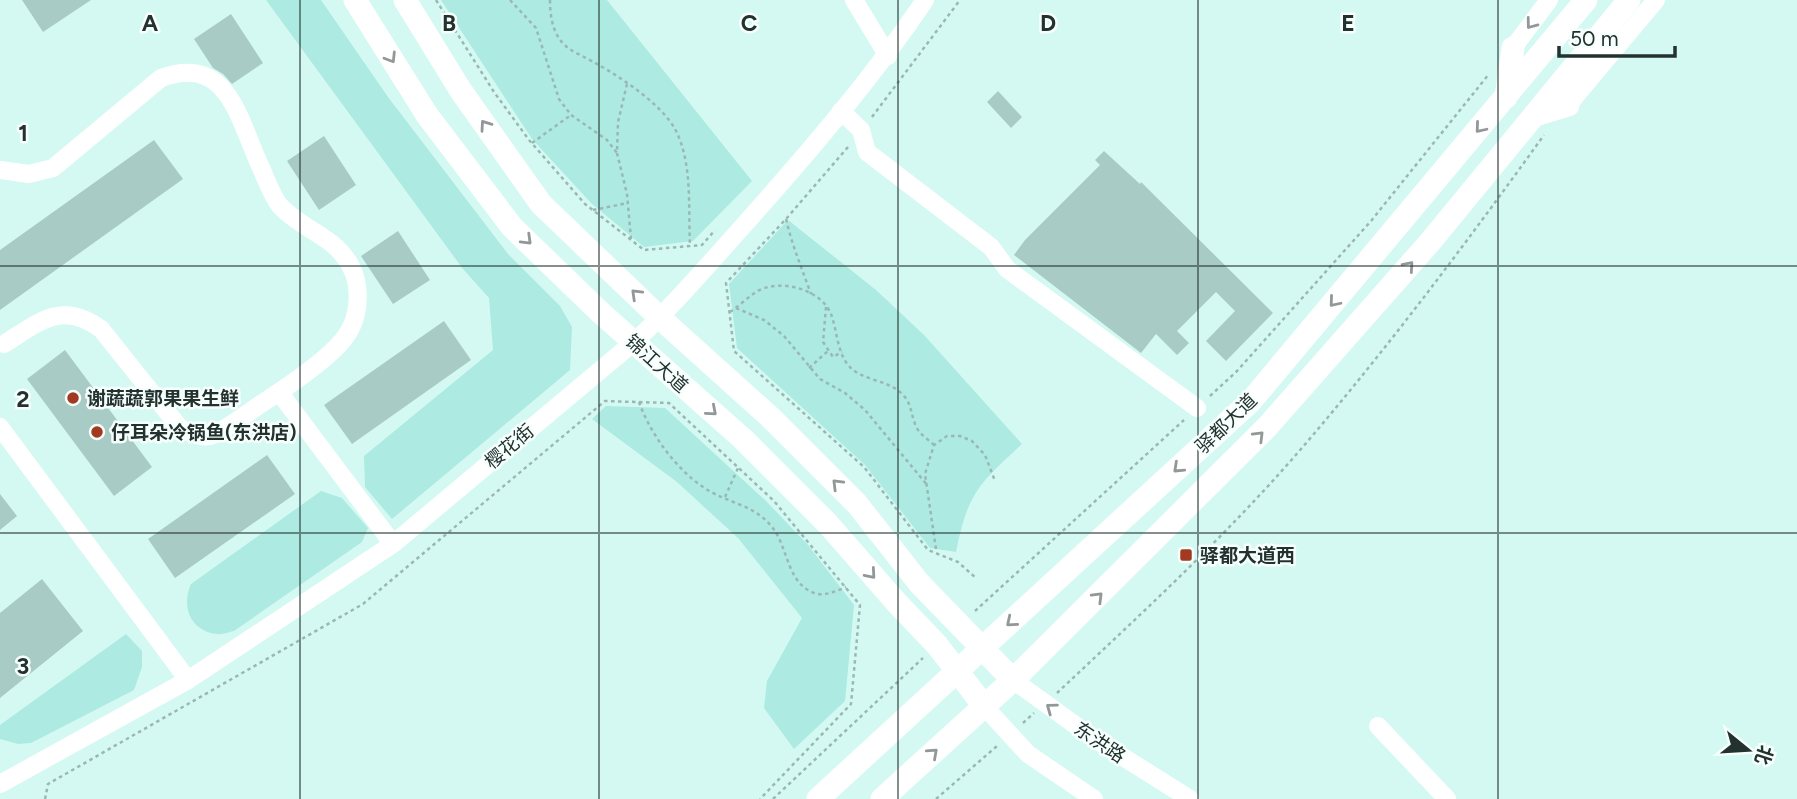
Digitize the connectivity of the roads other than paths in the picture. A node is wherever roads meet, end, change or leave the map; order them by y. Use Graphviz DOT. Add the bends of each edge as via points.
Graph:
graph roads {
  1 [pos="355,0"];
  2 [pos="405,0"];
  3 [pos="854,0"];
  4 [pos="925,0"];
  5 [pos="1549,0"];
  6 [pos="1586,0"];
  7 [pos="1629,0"];
  8 [pos="1656,0"];
  9 [pos="1513,48"];
  10 [pos="888,56"];
  11 [pos="1506,97"];
  12 [pos="1569,105"];
  13 [pos="841,111"];
  14 [pos="1539,125"];
  15 [pos="0,170"];
  16 [pos="660,318"];
  17 [pos="634,342"];
  18 [pos="4,344"];
  19 [pos="279,392"];
  20 [pos="1197,408"];
  21 [pos="0,427"];
  22 [pos="393,544"];
  23 [pos="980,648"];
  24 [pos="958,670"];
  25 [pos="188,680"];
  26 [pos="1013,680"];
  27 [pos="984,706"];
  28 [pos="1378,726"];
  29 [pos="0,784"];
  30 [pos="818,799"];
  31 [pos="882,799"];
  32 [pos="1094,799"];
  33 [pos="1190,799"];
  34 [pos="1447,799"];
  1 -- 17 [label="main road, 锦江大道, one-way" via="427,115 512,226"];
  16 -- 2 [label="main road, 锦江大道, one-way" via="541,204 461,91"];
  3 -- 10 [label="street"];
  4 -- 10 [label="street, 樱花街"];
  5 -- 9 [label="street, one-way"];
  6 -- 11 [label="main road, 驿都大道"];
  7 -- 14 [label="main road, 驿都大道"];
  8 -- 12 [label="street"];
  9 -- 11 [label="main road"];
  10 -- 13 [label="street, 樱花街"];
  11 -- 23 [label="main road, 驿都大道, one-way" via="1251,401"];
  12 -- 14 [label="main road"];
  13 -- 16 [label="street, 樱花街"];
  13 -- 20 [label="street" via="862,130 867,152 991,247 1007,270"];
  26 -- 14 [label="main road, 驿都大道, one-way" via="1267,428"];
  15 -- 19 [label="street" via="29,174 53,168 161,78 176,72 208,76 221,86 232,98 280,206 345,256 355,276 355,320 344,340"];
  16 -- 17 [label="street, 樱花街"];
  23 -- 16 [label="main road, 锦江大道, one-way" via="919,583 857,505 770,416"];
  17 -- 22 [label="street, 樱花街"];
  17 -- 24 [label="main road, 锦江大道, one-way" via="743,439 828,524"];
  18 -- 19 [label="street" via="51,317 74,315 89,320 180,428 195,435 211,436"];
  19 -- 22 [label="street"];
  21 -- 25 [label="street"];
  22 -- 25 [label="street, 樱花街"];
  23 -- 24 [label="main road, 驿都大道"];
  23 -- 26 [label="main road, 锦江大道"];
  24 -- 27 [label="main road, 锦江大道"];
  24 -- 30 [label="main road, 驿都大道"];
  25 -- 29 [label="street, 樱花街"];
  26 -- 27 [label="main road, 驿都大道"];
  33 -- 26 [label="street, 东洪路, one-way"];
  31 -- 27 [label="main road, 驿都大道, one-way"];
  27 -- 32 [label="street" via="1028,754"];
  28 -- 34 [label="street"];
}
